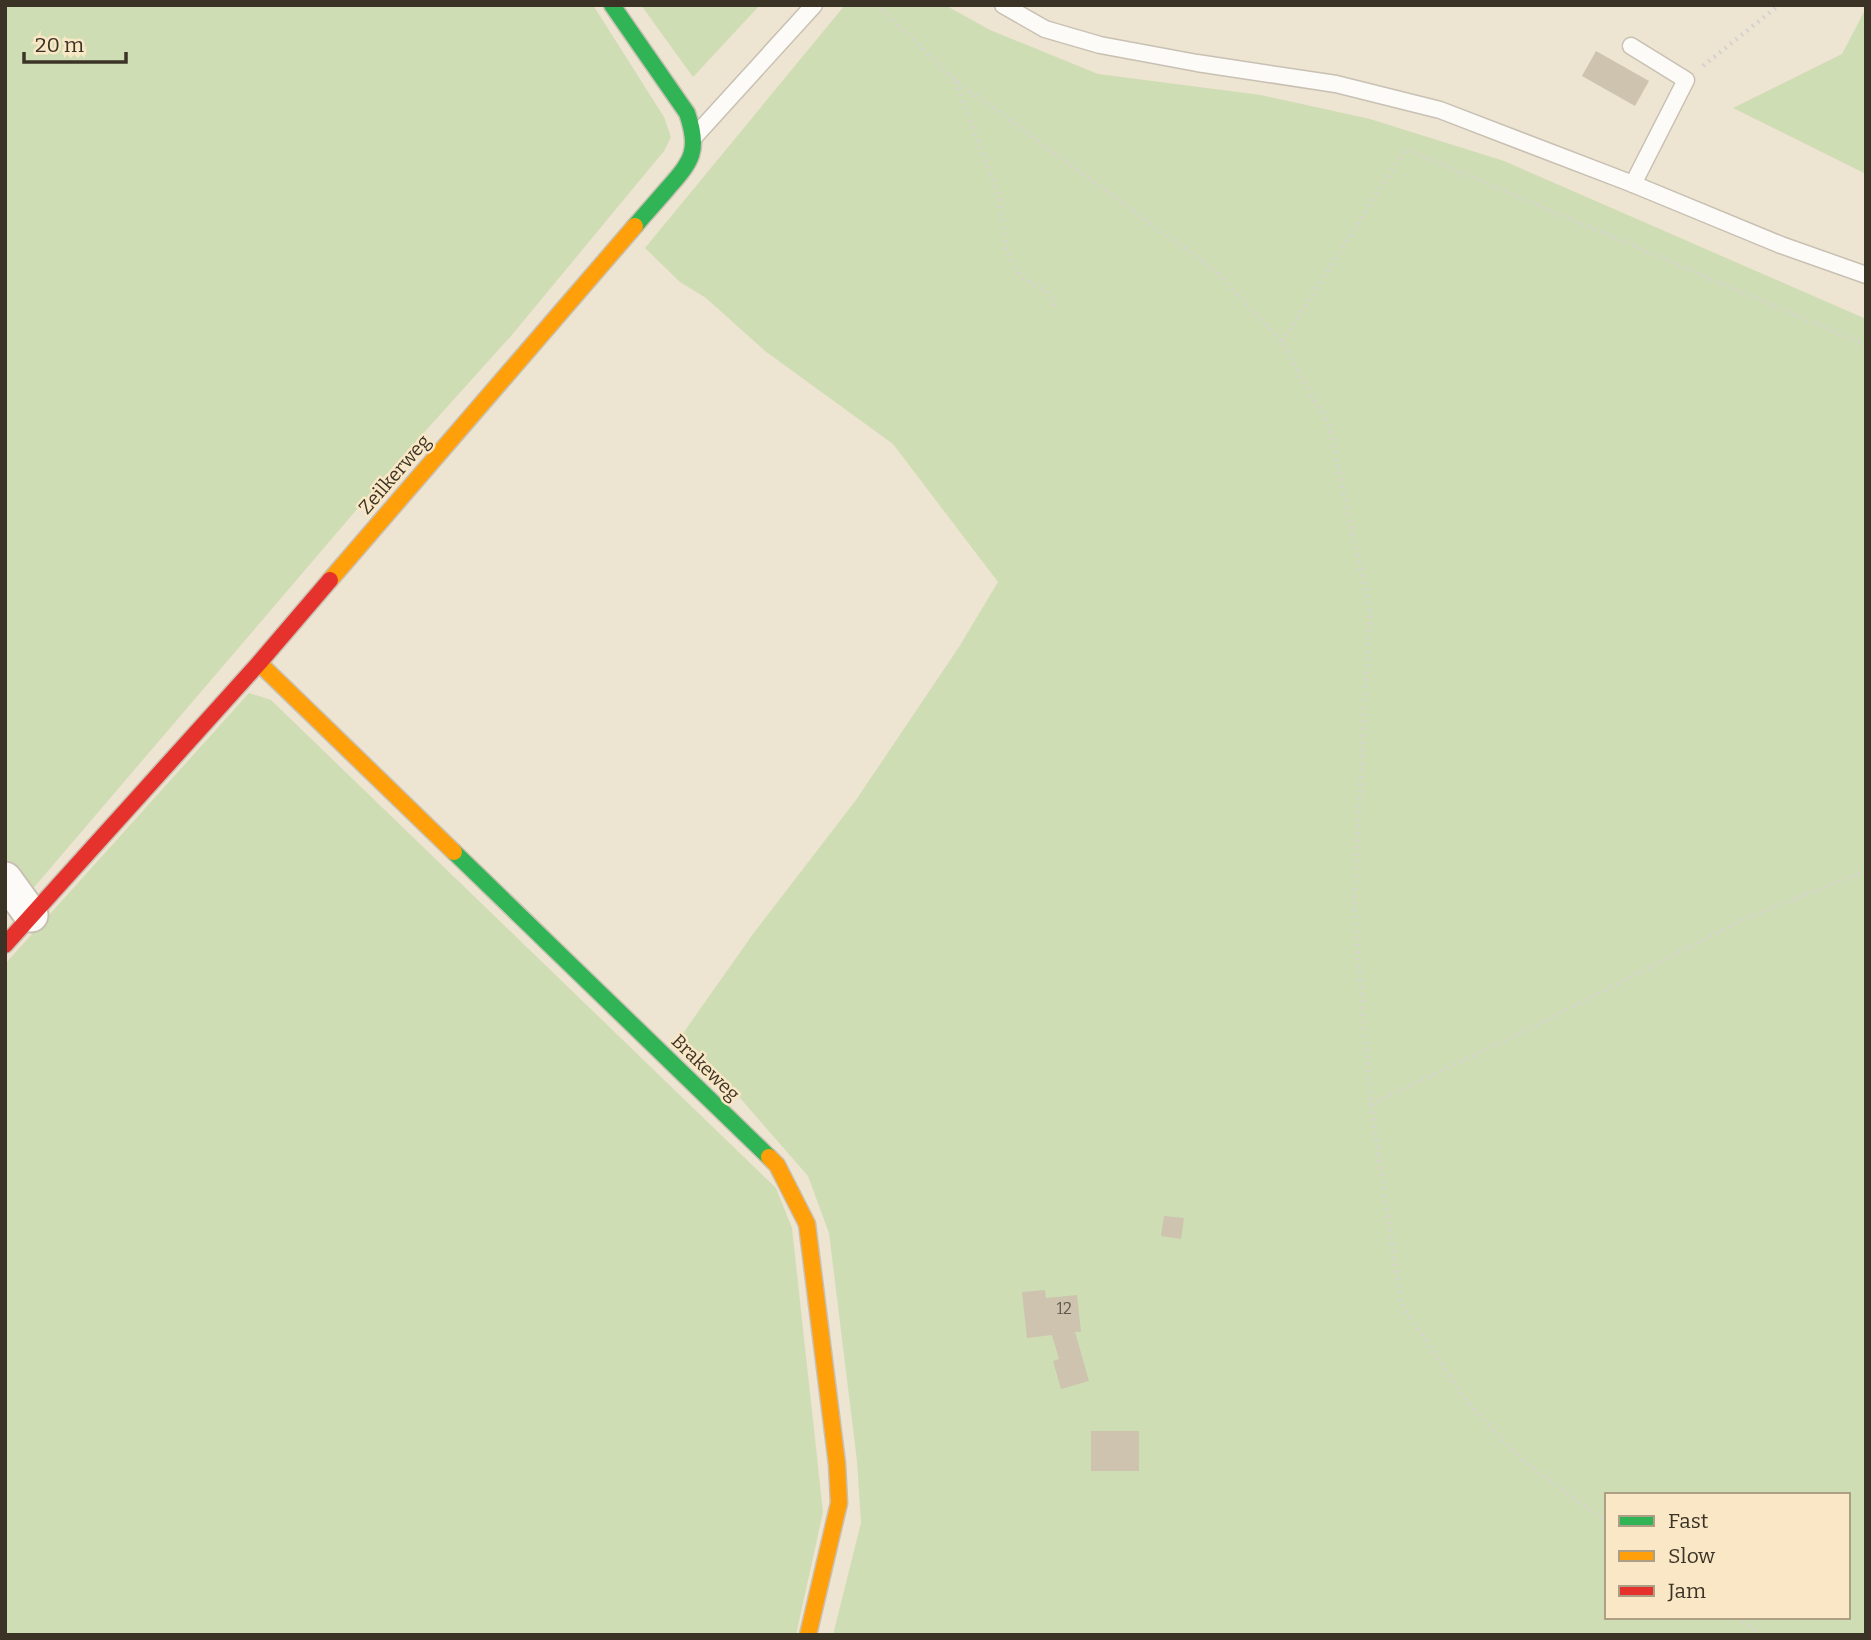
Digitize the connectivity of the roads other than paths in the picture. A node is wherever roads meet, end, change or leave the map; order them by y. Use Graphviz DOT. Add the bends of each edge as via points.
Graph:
graph roads {
  1 [pos="612,5"];
  2 [pos="814,5"];
  3 [pos="1003,5"];
  4 [pos="1631,46"];
  5 [pos="693,138"];
  6 [pos="1633,184"];
  7 [pos="1866,275"];
  8 [pos="259,663"];
  9 [pos="5,879"];
  10 [pos="31,915"];
  11 [pos="5,945"];
  12 [pos="808,1635"];
  1 -- 5 [label="street" via="687,113"];
  2 -- 5 [label="lane"];
  3 -- 6 [label="lane" via="1045,29 1100,45 1336,84 1440,110"];
  4 -- 6 [label="lane" via="1686,80"];
  5 -- 8 [label="street, Zeilkerweg" via="687,166"];
  6 -- 7 [label="lane" via="1781,246"];
  8 -- 10 [label="street, Zeilkerweg"];
  8 -- 12 [label="street, Brakeweg" via="777,1164 807,1224 837,1464 838,1503"];
  9 -- 10 [label="street"];
  10 -- 11 [label="street, Zeilkerweg"];
}
